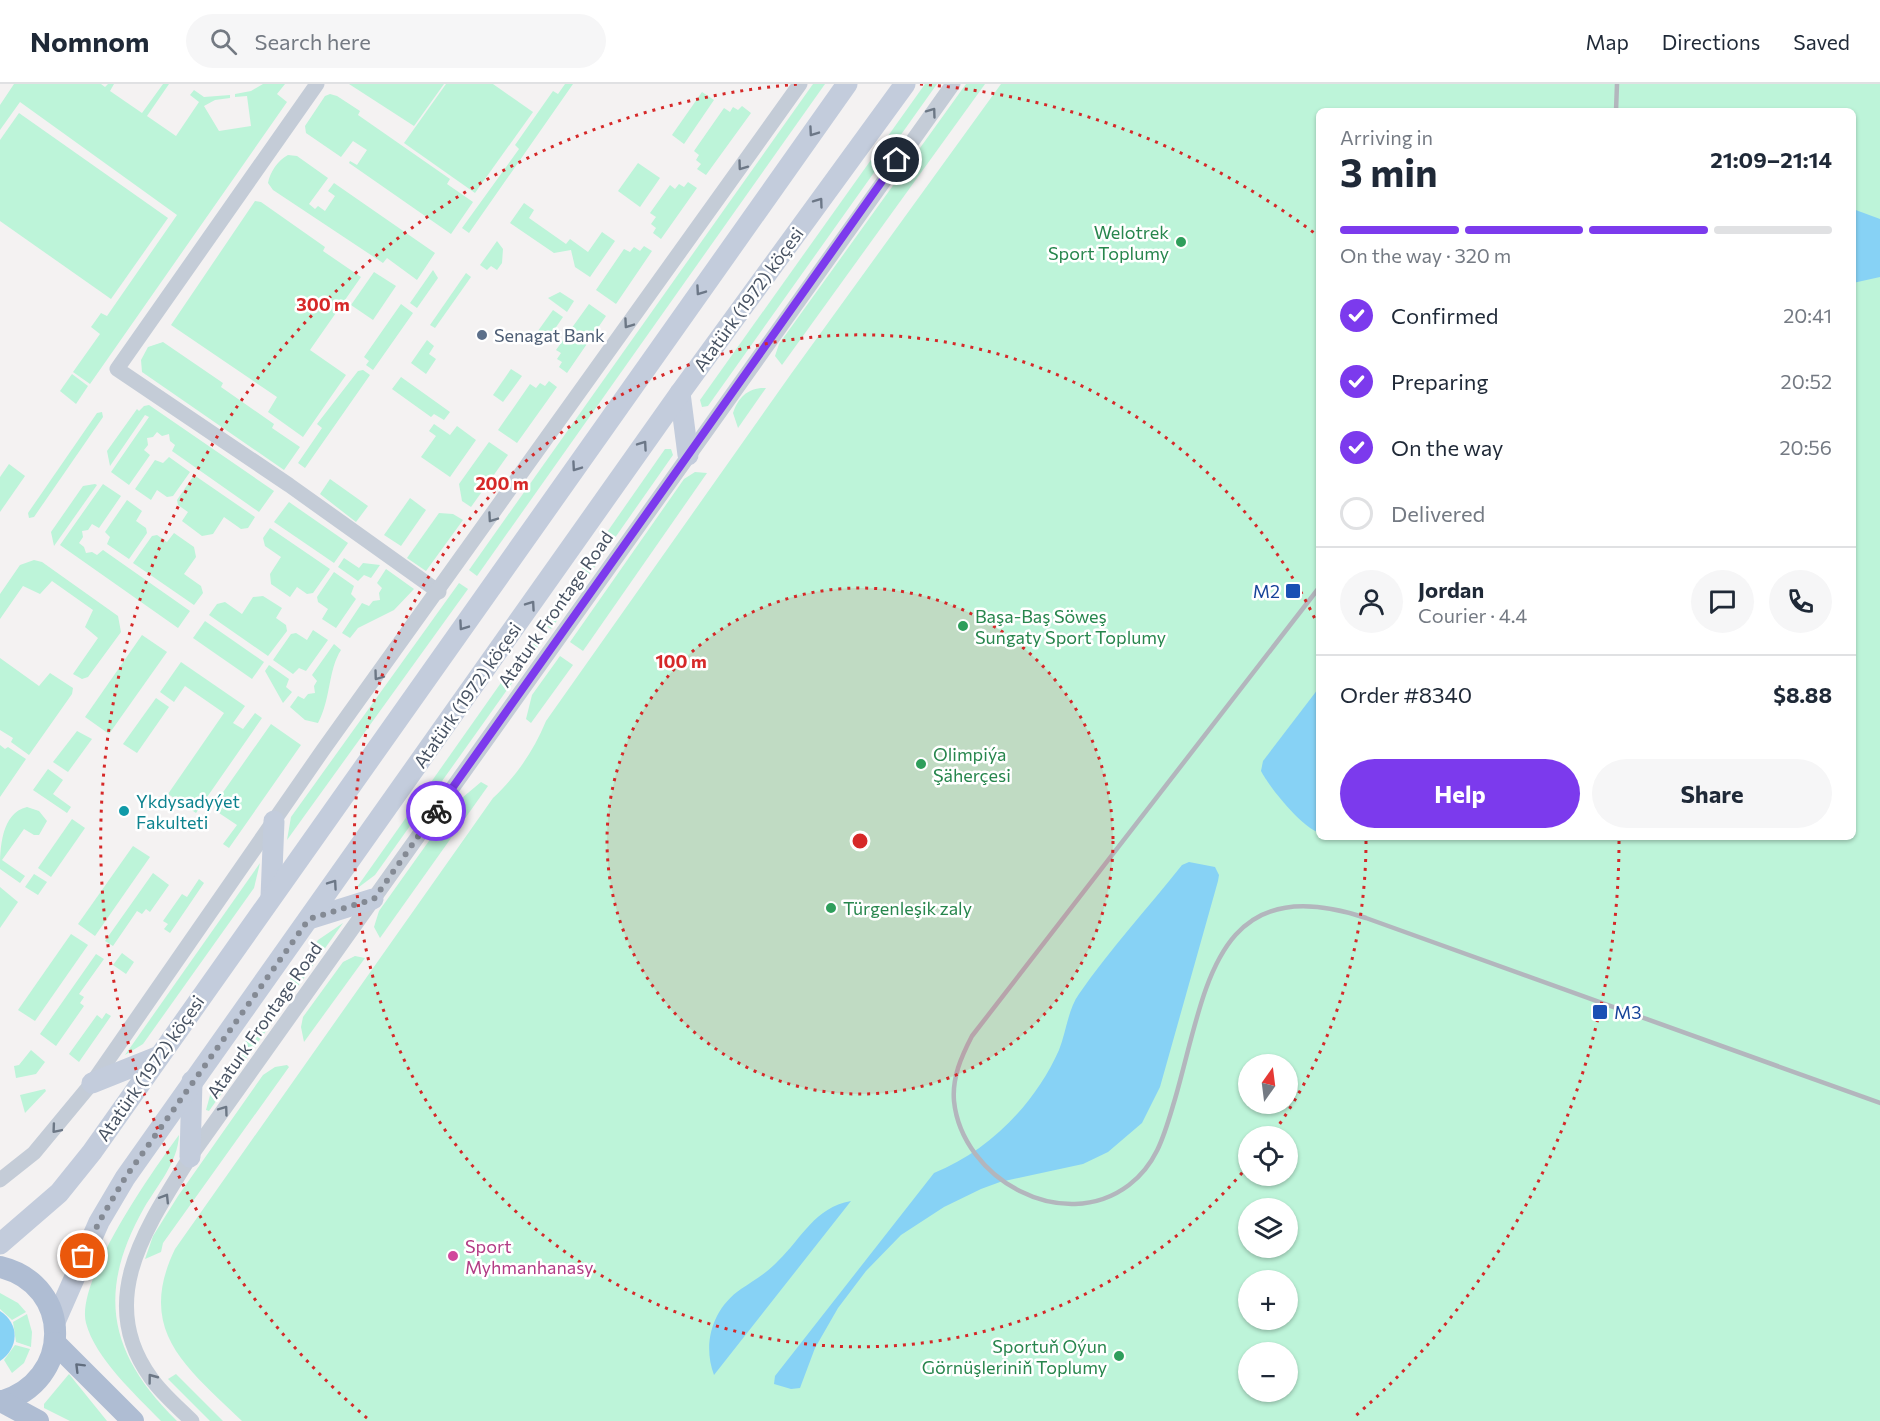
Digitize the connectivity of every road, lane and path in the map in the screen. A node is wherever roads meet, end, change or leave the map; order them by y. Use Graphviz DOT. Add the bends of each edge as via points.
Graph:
graph roads {
  1 [pos="317,84"];
  2 [pos="800,84"];
  3 [pos="847,84"];
  4 [pos="905,84"];
  5 [pos="953,84"];
  6 [pos="680,393"];
  7 [pos="688,455"];
  8 [pos="439,592"];
  9 [pos="274,821"];
  10 [pos="271,897"];
  11 [pos="374,899"];
  12 [pos="309,919"];
  13 [pos="157,1057"];
  14 [pos="192,1081"];
  15 [pos="92,1083"];
  16 [pos="190,1157"];
  17 [pos="0,1180"];
  18 [pos="0,1244"];
  19 [pos="0,1267"];
  20 [pos="55,1332"];
  21 [pos="0,1402"];
  22 [pos="38,1421"];
  23 [pos="133,1421"];
  24 [pos="192,1421"];
  1 -- 8 [label="street" via="117,369"];
  2 -- 8 [label="street, one-way"];
  3 -- 10 [label="main road, Atatürk (1972) köçesi, one-way"];
  6 -- 4 [label="main road, Atatürk (1972) köçesi, one-way"];
  7 -- 5 [label="street, Ataturk Frontage Road, one-way"];
  6 -- 7 [label="main road"];
  12 -- 6 [label="main road, Atatürk (1972) köçesi, one-way"];
  7 -- 11 [label="street, Ataturk Frontage Road"];
  8 -- 9 [label="street, one-way"];
  9 -- 10 [label="main road"];
  9 -- 15 [label="street"];
  10 -- 13 [label="main road, Atatürk (1972) köçesi"];
  11 -- 12 [label="main road"];
  16 -- 11 [label="street, Ataturk Frontage Road, one-way"];
  12 -- 14 [label="main road, Atatürk (1972) köçesi"];
  13 -- 15 [label="main road"];
  13 -- 18 [label="main road, Atatürk (1972) köçesi" via="59,1193"];
  14 -- 16 [label="main road"];
  14 -- 20 [label="main road, Atatürk (1972) köçesi" via="110,1201"];
  15 -- 17 [label="street, one-way" via="34,1153"];
  24 -- 16 [label="street, one-way" via="140,1361 128,1323 127,1294 139,1244"];
  19 -- 20 [label="main road" via="14,1270 33,1282 47,1300"];
  20 -- 21 [label="main road" via="49,1363 38,1381 21,1394"];
  23 -- 20 [label="main road, one-way"];
  21 -- 22 [label="main road"];
}
